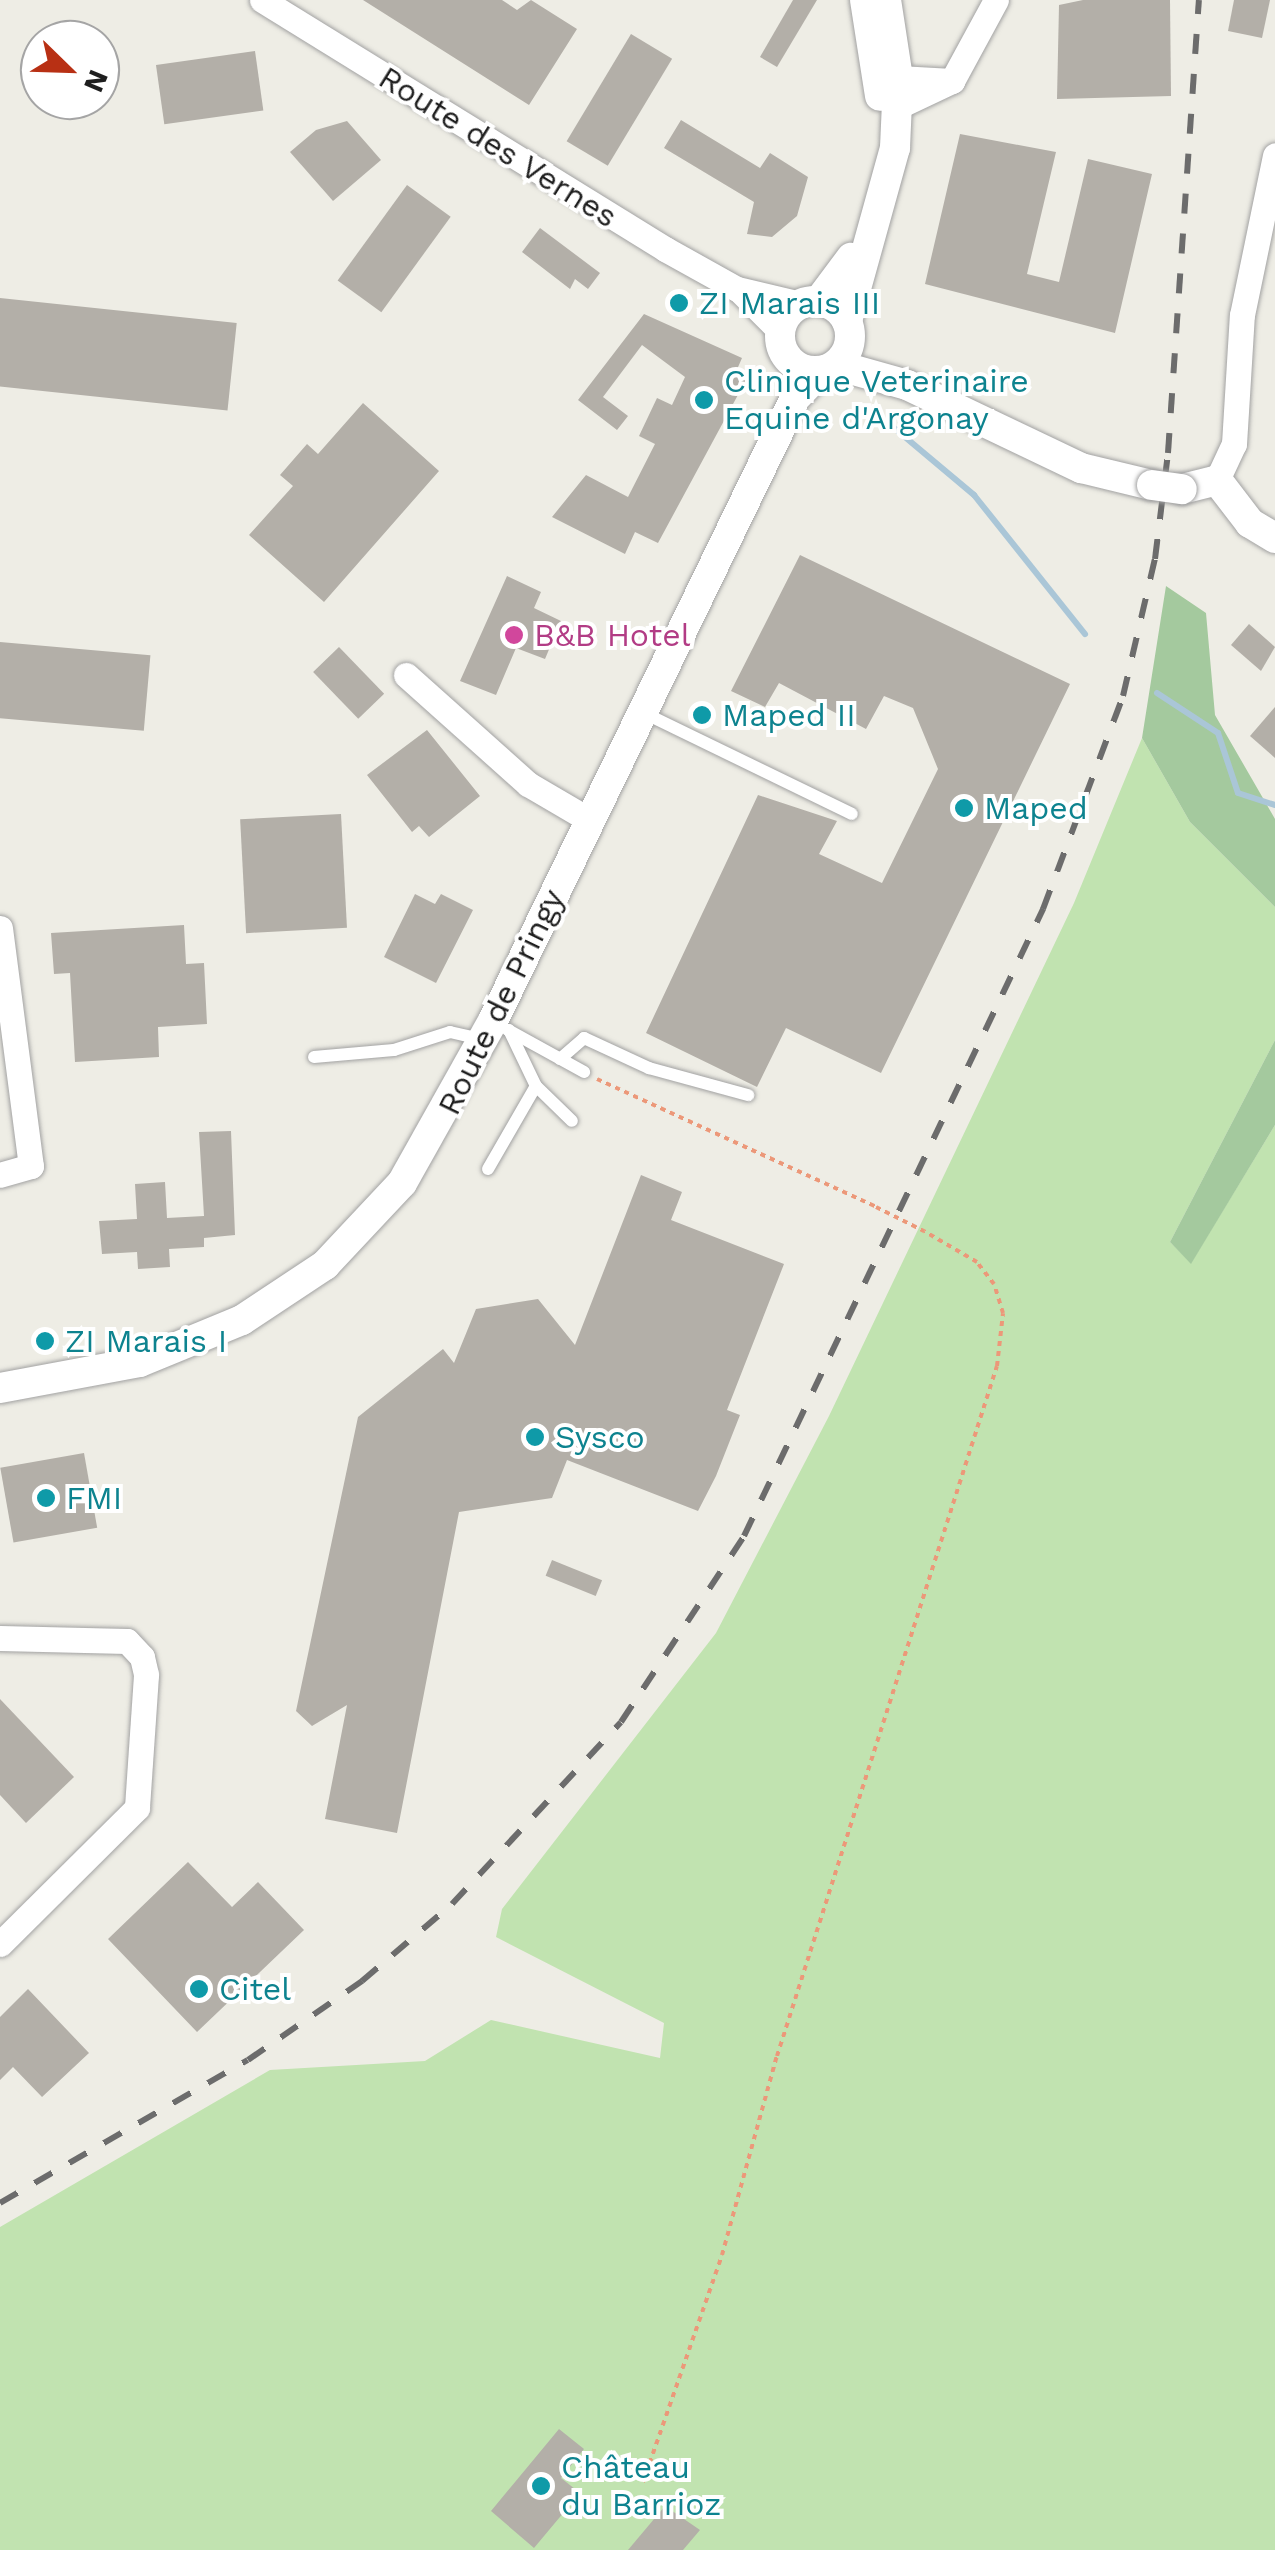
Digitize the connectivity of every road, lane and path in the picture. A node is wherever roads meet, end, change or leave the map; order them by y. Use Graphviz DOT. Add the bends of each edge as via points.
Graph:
graph roads {
  1 [pos="262,0"];
  2 [pos="865,0"];
  3 [pos="886,0"];
  4 [pos="996,0"];
  5 [pos="892,92"];
  6 [pos="1275,155"];
  7 [pos="1264,260"];
  8 [pos="737,289"];
  9 [pos="810,303"];
  10 [pos="848,328"];
  11 [pos="784,345"];
  12 [pos="828,368"];
  13 [pos="908,385"];
  14 [pos="794,398"];
  15 [pos="1216,480"];
  16 [pos="1275,538"];
  17 [pos="406,675"];
  18 [pos="644,713"];
  19 [pos="852,814"];
  20 [pos="591,821"];
  21 [pos="0,928"];
  22 [pos="495,1030"];
  23 [pos="314,1057"];
  24 [pos="560,1059"];
  25 [pos="584,1072"];
  26 [pos="536,1086"];
  27 [pos="748,1095"];
  28 [pos="572,1121"];
  29 [pos="488,1169"];
  30 [pos="0,1175"];
  31 [pos="0,1388"];
  32 [pos="0,1638"];
  33 [pos="0,1944"];
  34 [pos="643,2482"];
  1 -- 8 [label="street, Route des Vernes"];
  2 -- 5 [label="street"];
  3 -- 5 [label="street"];
  4 -- 5 [label="street" via="952,82"];
  5 -- 9 [label="street" via="866,217 846,268"];
  5 -- 10 [label="street, Route de Pringy" via="884,206"];
  6 -- 7 [label="street"];
  7 -- 15 [label="street" via="1242,315 1236,431"];
  8 -- 9 [label="street, Route des Vernes"];
  8 -- 11 [label="street, Route des Vernes"];
  9 -- 10 [label="street"];
  9 -- 11 [label="street"];
  10 -- 12 [label="street, Route de Pringy"];
  10 -- 13 [label="street"];
  11 -- 12 [label="street"];
  11 -- 14 [label="street"];
  12 -- 13 [label="street"];
  12 -- 14 [label="street, Route de Pringy"];
  13 -- 15 [label="street" via="1050,456 1166,487"];
  14 -- 18 [label="street, Route de Pringy"];
  15 -- 16 [label="street" via="1250,523"];
  17 -- 20 [label="street" via="528,784"];
  18 -- 19 [label="lane"];
  18 -- 20 [label="street, Route de Pringy"];
  20 -- 22 [label="street, Route de Pringy"];
  21 -- 30 [label="street" via="31,1166"];
  22 -- 23 [label="lane"];
  22 -- 24 [label="lane"];
  22 -- 26 [label="lane"];
  22 -- 31 [label="street, Route de Pringy" via="402,1183 325,1265 284,1297 190,1345 140,1362"];
  24 -- 25 [label="lane"];
  24 -- 27 [label="lane" via="584,1038 649,1068"];
  25 -- 34 [label="path, bridge" via="924,1231 977,1262 994,1284 1003,1313 997,1366 777,2056 722,2254"];
  26 -- 28 [label="lane"];
  26 -- 29 [label="lane"];
  32 -- 33 [label="street" via="126,1641 142,1657 146,1675 137,1808"];
}
